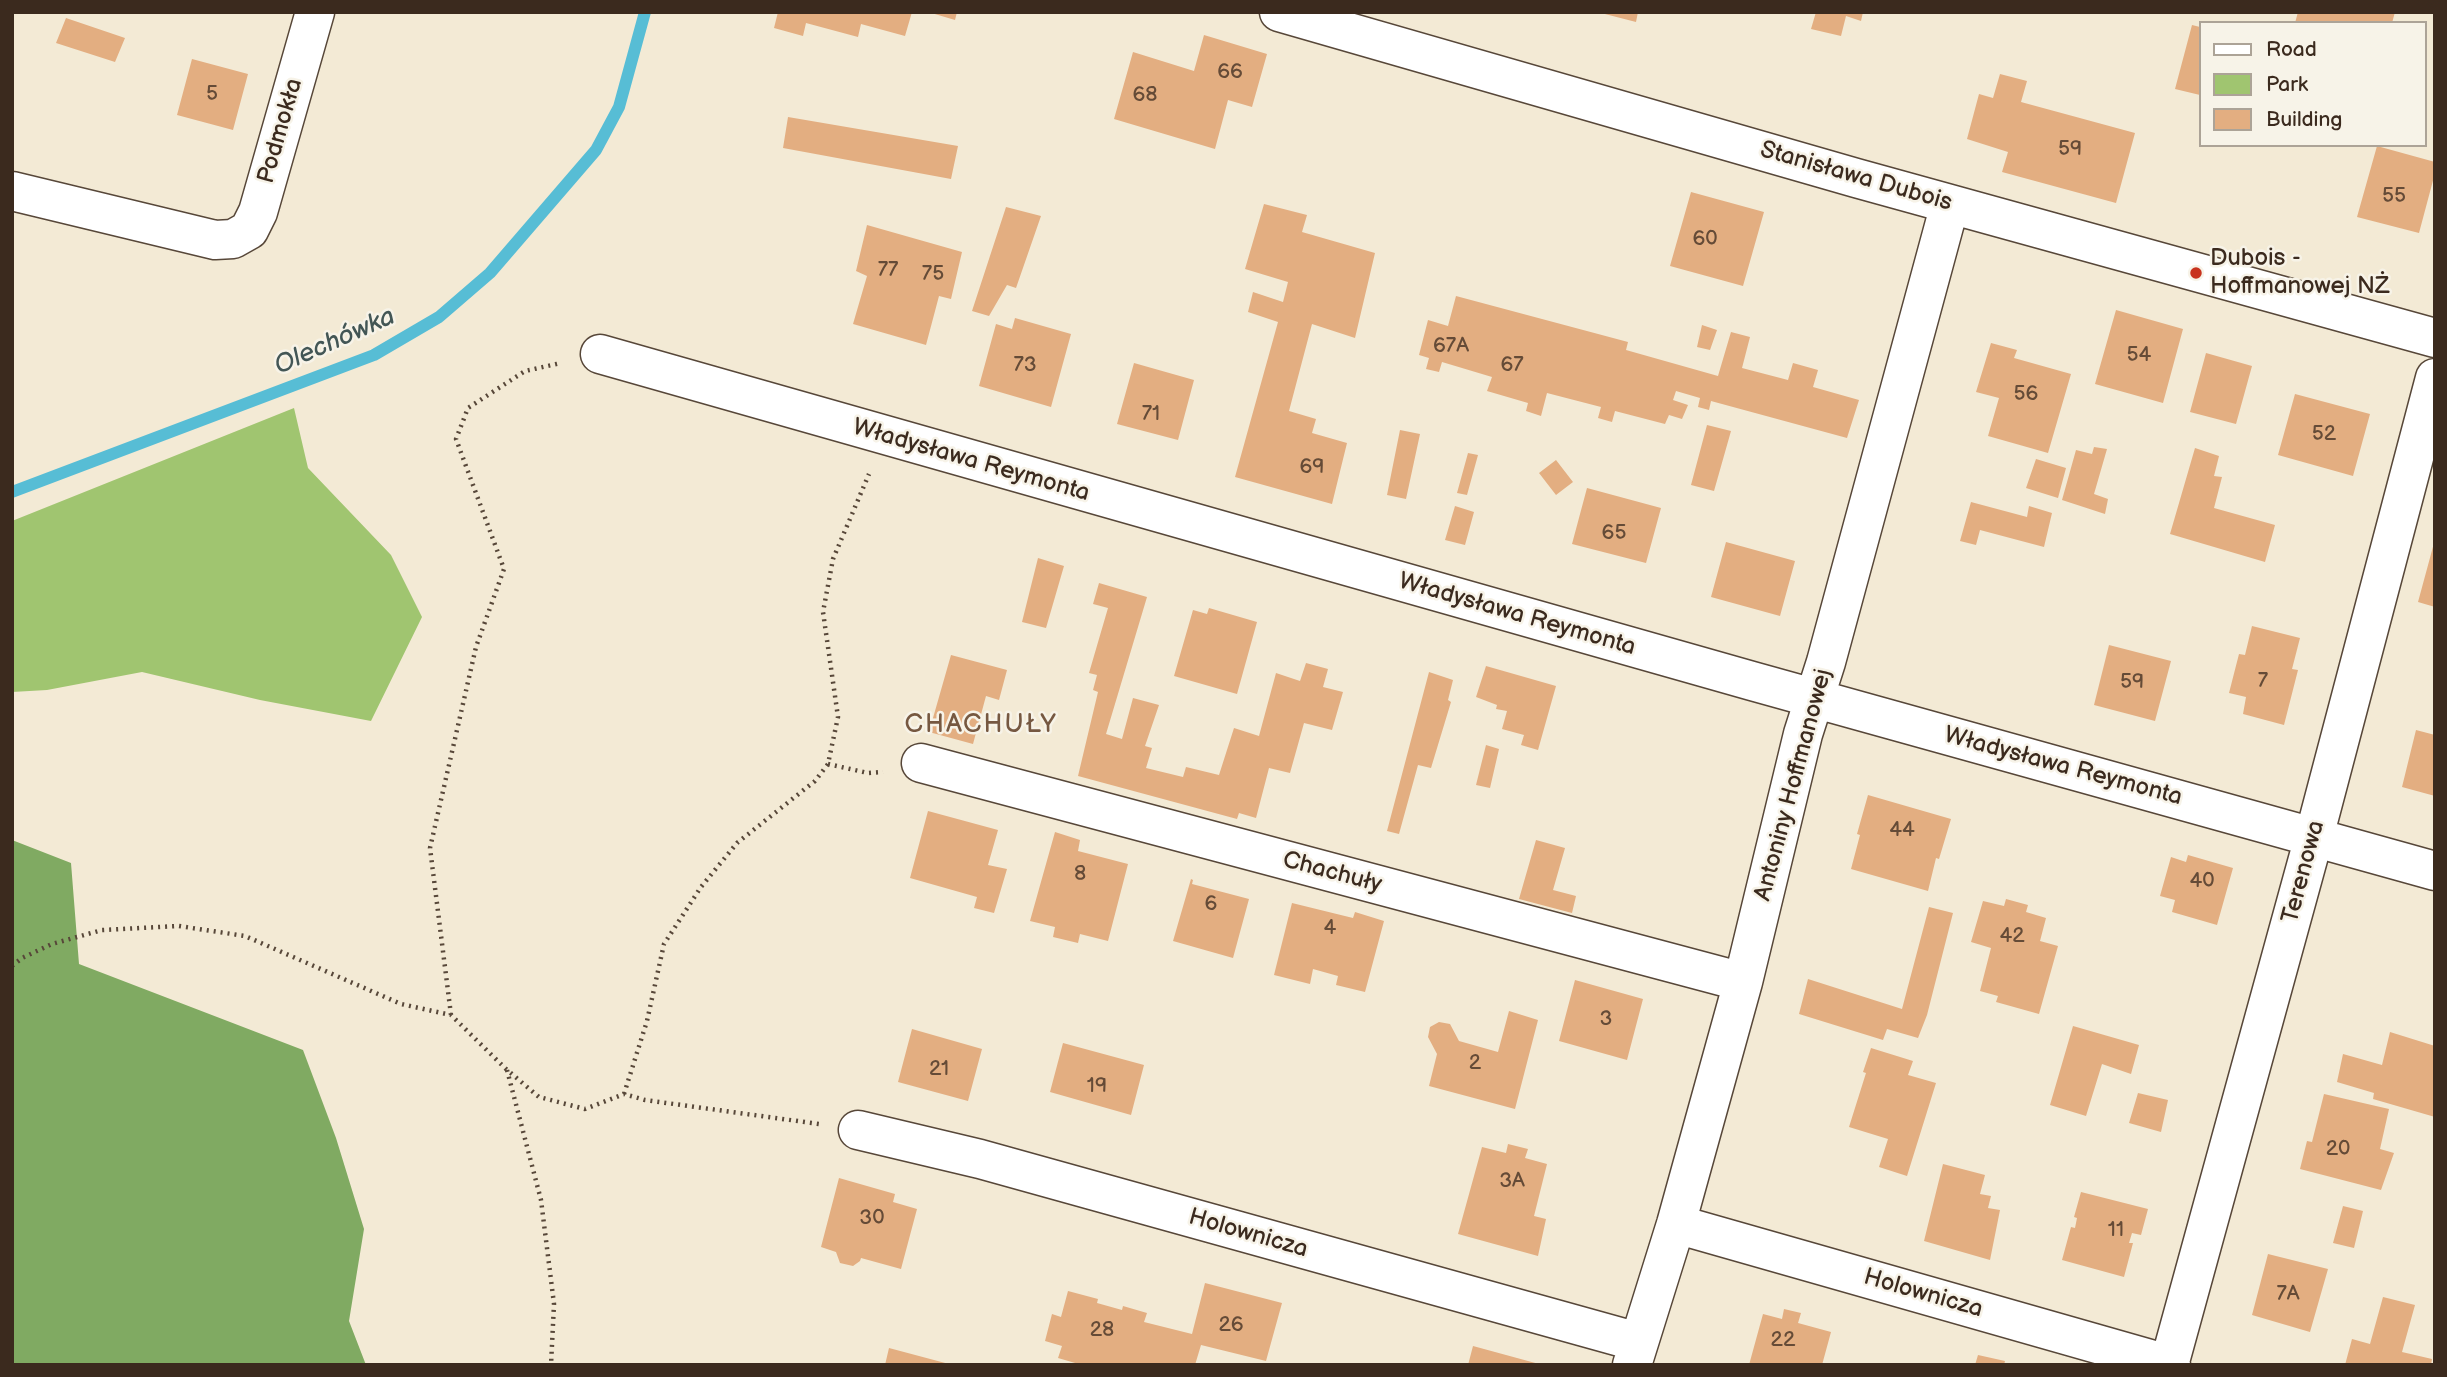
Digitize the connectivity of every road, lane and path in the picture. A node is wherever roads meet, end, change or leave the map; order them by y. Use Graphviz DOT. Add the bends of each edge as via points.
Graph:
graph roads {
  1 [pos="315,12"];
  2 [pos="1279,12"];
  3 [pos="12,191"];
  4 [pos="1950,204"];
  5 [pos="2435,338"];
  6 [pos="600,354"];
  7 [pos="2435,378"];
  8 [pos="886,437"];
  9 [pos="1816,699"];
  10 [pos="921,763"];
  11 [pos="828,764"];
  12 [pos="2314,836"];
  13 [pos="2435,871"];
  14 [pos="12,966"];
  15 [pos="1743,982"];
  16 [pos="451,1015"];
  17 [pos="506,1069"];
  18 [pos="624,1094"];
  19 [pos="858,1130"];
  20 [pos="1676,1224"];
  21 [pos="1635,1353"];
  22 [pos="551,1365"];
  23 [pos="2170,1365"];
  1 -- 3 [label="street, Podmokła" via="249,230 233,239 215,240"];
  2 -- 4 [label="street, Stanisława Dubois"];
  4 -- 5 [label="street, Stanisława Dubois"];
  4 -- 9 [label="street, Antoniny Hoffmanowej"];
  6 -- 8 [label="street, Władysława Reymonta"];
  6 -- 16 [label="path" via="525,371 468,408 456,439 505,569 476,648 430,848"];
  7 -- 12 [label="street, Terenowa"];
  8 -- 9 [label="street, Władysława Reymonta"];
  8 -- 11 [label="path" via="833,559 823,612 838,717"];
  9 -- 12 [label="street, Władysława Reymonta"];
  9 -- 15 [label="street, Antoniny Hoffmanowej" via="1803,734"];
  10 -- 11 [label="path" via="892,772 867,773"];
  10 -- 15 [label="street, Chachuły"];
  11 -- 18 [label="path" via="815,781 737,844 701,887 664,944"];
  12 -- 13 [label="street, Władysława Reymonta"];
  12 -- 23 [label="street, Terenowa"];
  14 -- 16 [label="path" via="52,944 102,930 179,926 245,936 401,1004"];
  15 -- 20 [label="street, Antoniny Hoffmanowej"];
  16 -- 17 [label="path"];
  17 -- 18 [label="path" via="539,1097 585,1109"];
  17 -- 22 [label="path" via="541,1200 554,1304"];
  18 -- 19 [label="path"];
  19 -- 21 [label="street, Holownicza" via="980,1159"];
  20 -- 21 [label="street, Antoniny Hoffmanowej"];
  20 -- 23 [label="street, Holownicza"];
}
